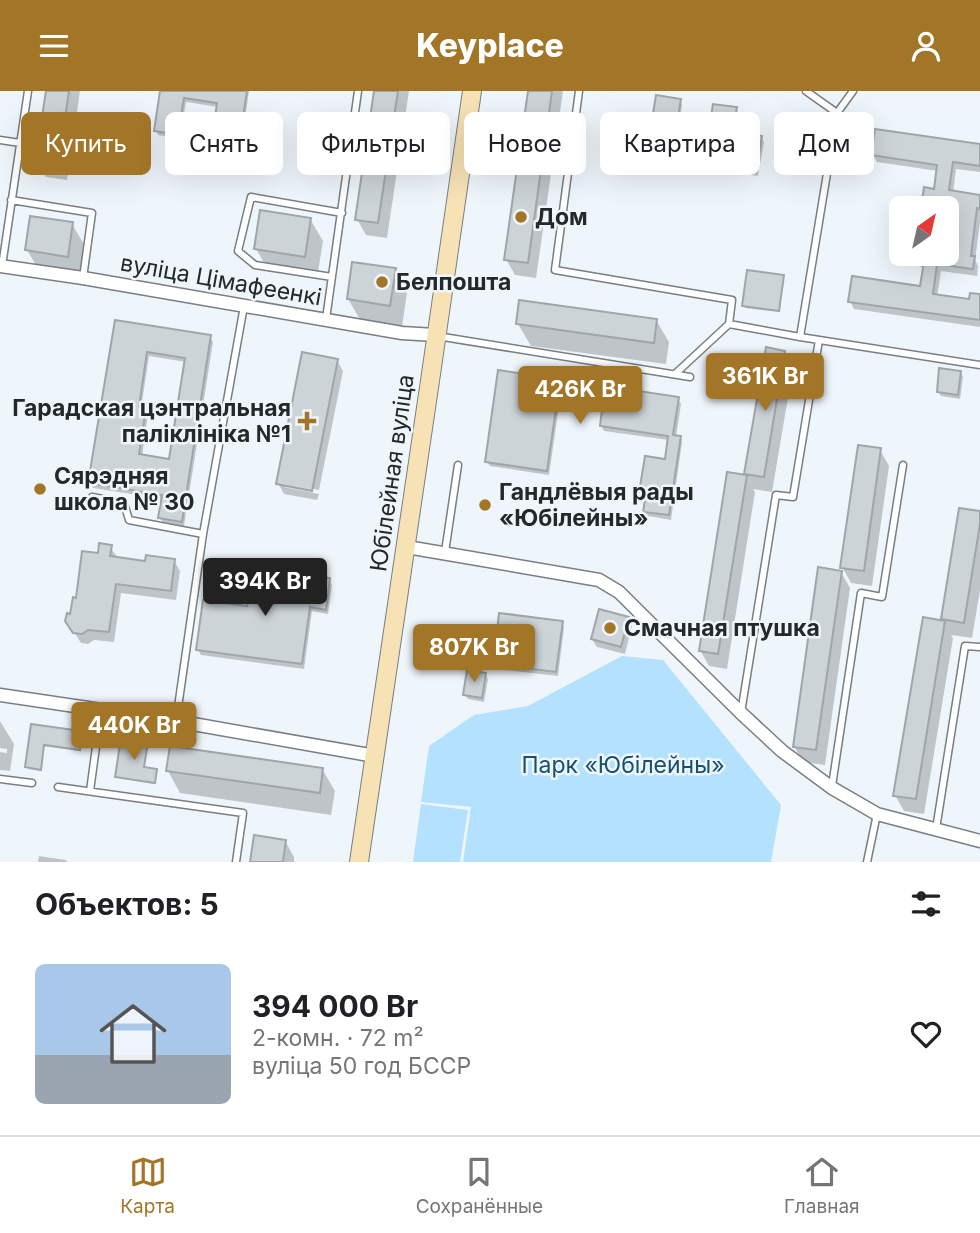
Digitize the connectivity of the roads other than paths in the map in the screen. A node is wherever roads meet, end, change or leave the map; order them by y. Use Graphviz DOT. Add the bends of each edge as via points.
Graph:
graph roads {
  1 [pos="28,91"];
  2 [pos="358,91"];
  3 [pos="472,91"];
  4 [pos="579,91"];
  5 [pos="806,91"];
  6 [pos="853,91"];
  7 [pos="836,112"];
  8 [pos="838,112"];
  9 [pos="0,140"];
  10 [pos="20,143"];
  11 [pos="827,175"];
  12 [pos="11,200"];
  13 [pos="342,213"];
  14 [pos="0,216"];
  15 [pos="9,217"];
  16 [pos="1,266"];
  17 [pos="332,277"];
  18 [pos="83,278"];
  19 [pos="244,306"];
  20 [pos="326,319"];
  21 [pos="729,324"];
  22 [pos="435,335"];
  23 [pos="800,337"];
  24 [pos="819,340"];
  25 [pos="980,365"];
  26 [pos="675,374"];
  27 [pos="690,377"];
  28 [pos="458,465"];
  29 [pos="903,465"];
  30 [pos="92,497"];
  31 [pos="203,534"];
  32 [pos="407,547"];
  33 [pos="445,552"];
  34 [pos="980,647"];
  35 [pos="0,695"];
  36 [pos="102,710"];
  37 [pos="741,713"];
  38 [pos="176,720"];
  39 [pos="376,756"];
  40 [pos="0,779"];
  41 [pos="32,783"];
  42 [pos="58,787"];
  43 [pos="832,788"];
  44 [pos="90,791"];
  45 [pos="877,814"];
  46 [pos="936,831"];
  47 [pos="980,841"];
  48 [pos="236,862"];
  49 [pos="359,862"];
  50 [pos="867,862"];
  1 -- 10 [label="lane"];
  2 -- 13 [label="lane"];
  3 -- 22 [label="main road, Юбілейная вуліца"];
  4 -- 21 [label="lane" via="555,270 732,300"];
  5 -- 7 [label="lane"];
  6 -- 8 [label="lane"];
  9 -- 10 [label="lane"];
  10 -- 12 [label="lane"];
  11 -- 23 [label="lane"];
  12 -- 15 [label="lane"];
  12 -- 18 [label="lane" via="92,213"];
  13 -- 17 [label="lane"];
  13 -- 17 [label="lane" via="251,197 238,251 255,265"];
  14 -- 15 [label="lane"];
  15 -- 16 [label="lane"];
  16 -- 18 [label="street, вуліца Цімафеенкі"];
  17 -- 20 [label="lane"];
  18 -- 19 [label="street, вуліца Цімафеенкі"];
  19 -- 20 [label="street, вуліца Цімафеенкі"];
  19 -- 31 [label="lane"];
  20 -- 22 [label="street, вуліца Цімафеенкі"];
  21 -- 23 [label="lane"];
  21 -- 26 [label="lane"];
  22 -- 26 [label="lane"];
  22 -- 32 [label="main road, Юбілейная вуліца"];
  23 -- 24 [label="lane"];
  24 -- 25 [label="lane"];
  24 -- 37 [label="lane" via="793,497 776,495"];
  26 -- 27 [label="lane"];
  28 -- 33 [label="lane"];
  29 -- 43 [label="lane" via="882,597 861,593"];
  30 -- 31 [label="lane" via="124,502 129,520"];
  31 -- 38 [label="lane"];
  32 -- 33 [label="street"];
  32 -- 39 [label="main road, Юбілейная вуліца"];
  33 -- 37 [label="street" via="599,580 620,592"];
  34 -- 46 [label="lane" via="965,646"];
  35 -- 36 [label="street"];
  36 -- 38 [label="street"];
  36 -- 44 [label="lane"];
  37 -- 43 [label="street"];
  38 -- 39 [label="street"];
  39 -- 49 [label="main road, Юбілейная вуліца"];
  40 -- 41 [label="lane"];
  42 -- 44 [label="lane"];
  43 -- 45 [label="street"];
  44 -- 48 [label="lane" via="243,813"];
  45 -- 46 [label="street"];
  45 -- 50 [label="lane"];
  46 -- 47 [label="street"];
}
